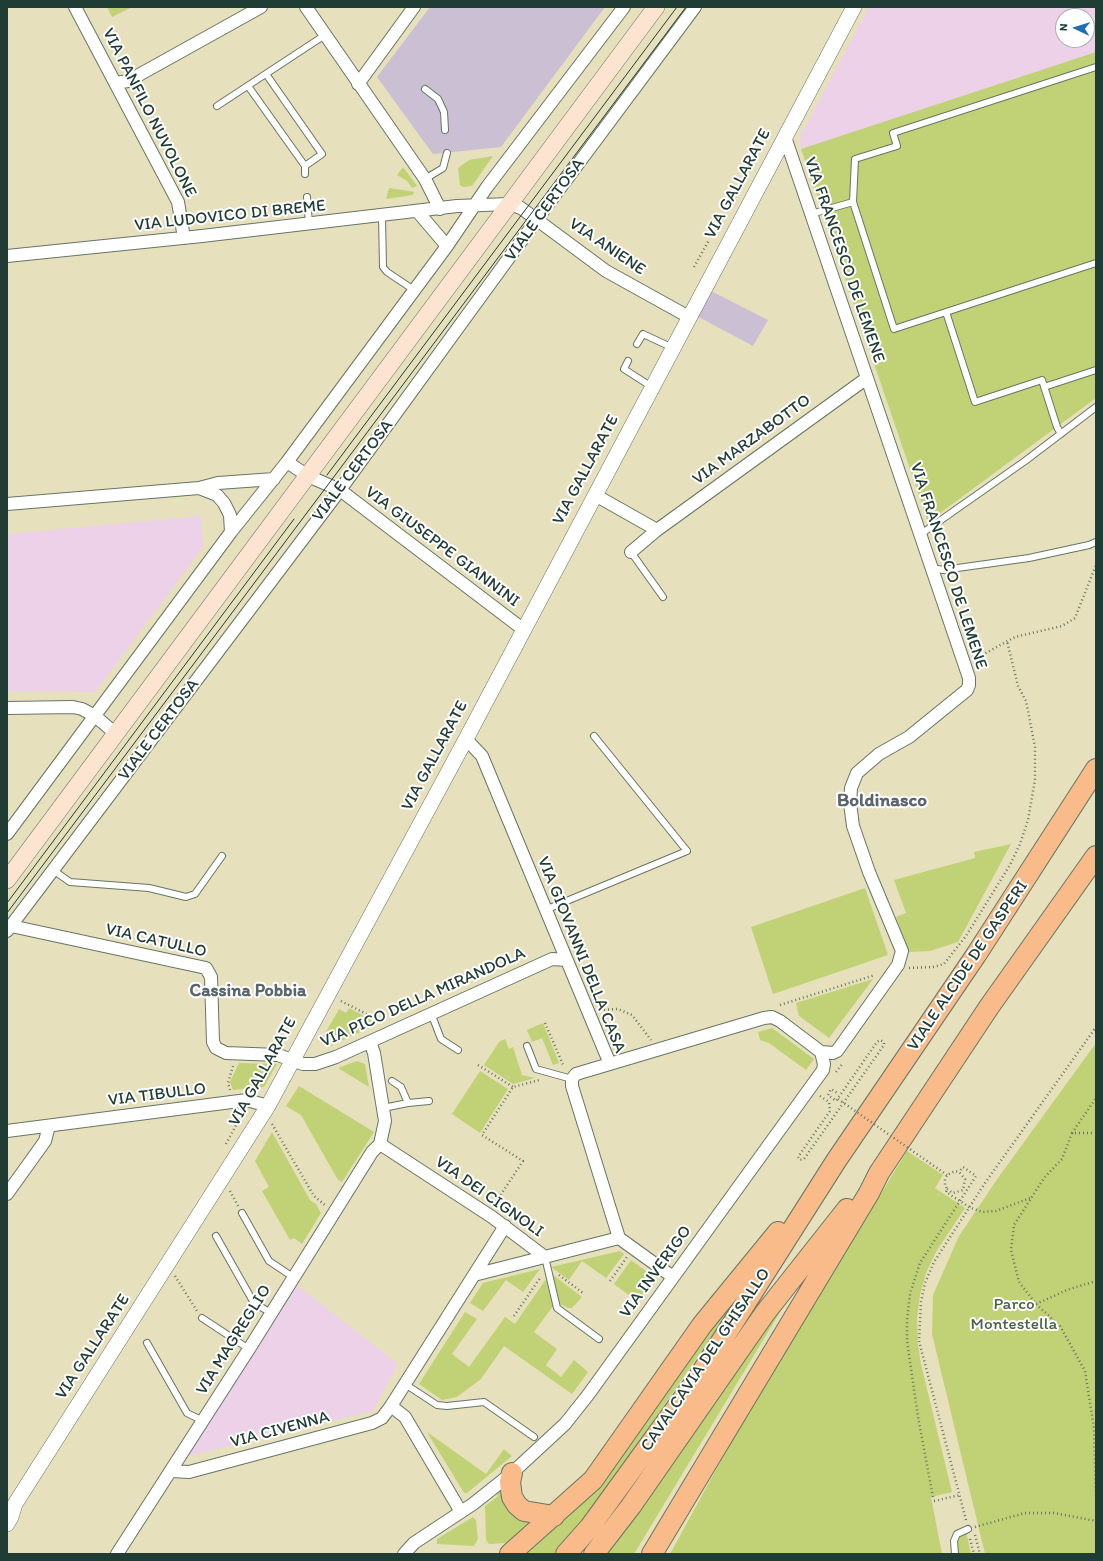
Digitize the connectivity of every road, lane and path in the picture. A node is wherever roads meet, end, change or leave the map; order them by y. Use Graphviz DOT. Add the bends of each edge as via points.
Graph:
graph roads {
  1 [pos="75,7"];
  2 [pos="261,7"];
  3 [pos="306,7"];
  4 [pos="414,7"];
  5 [pos="624,7"];
  6 [pos="656,7"];
  7 [pos="695,7"];
  8 [pos="854,7"];
  9 [pos="325,35"];
  10 [pos="1096,67"];
  11 [pos="266,74"];
  12 [pos="116,83"];
  13 [pos="358,84"];
  14 [pos="248,86"];
  15 [pos="425,89"];
  16 [pos="217,106"];
  17 [pos="445,130"];
  18 [pos="785,137"];
  19 [pos="447,153"];
  20 [pos="305,166"];
  21 [pos="305,174"];
  22 [pos="425,179"];
  23 [pos="307,197"];
  24 [pos="853,202"];
  25 [pos="508,204"];
  26 [pos="457,206"];
  27 [pos="474,206"];
  28 [pos="440,210"];
  29 [pos="418,212"];
  30 [pos="811,214"];
  31 [pos="382,216"];
  32 [pos="537,220"];
  33 [pos="310,224"];
  34 [pos="184,238"];
  35 [pos="709,240"];
  36 [pos="447,246"];
  37 [pos="7,256"];
  38 [pos="1096,264"];
  39 [pos="694,267"];
  40 [pos="414,290"];
  41 [pos="946,312"];
  42 [pos="689,317"];
  43 [pos="637,344"];
  44 [pos="673,348"];
  45 [pos="628,361"];
  46 [pos="1096,370"];
  47 [pos="867,378"];
  48 [pos="652,387"];
  49 [pos="1044,387"];
  50 [pos="1096,407"];
  51 [pos="1061,434"];
  52 [pos="287,462"];
  53 [pos="308,476"];
  54 [pos="274,480"];
  55 [pos="198,488"];
  56 [pos="340,490"];
  57 [pos="595,495"];
  58 [pos="7,504"];
  59 [pos="657,530"];
  60 [pos="231,532"];
  61 [pos="921,534"];
  62 [pos="1096,542"];
  63 [pos="630,552"];
  64 [pos="1096,564"];
  65 [pos="933,568"];
  66 [pos="663,597"];
  67 [pos="524,630"];
  68 [pos="1007,641"];
  69 [pos="972,660"];
  70 [pos="7,708"];
  71 [pos="95,716"];
  72 [pos="116,734"];
  73 [pos="594,736"];
  74 [pos="466,739"];
  75 [pos="1096,769"];
  76 [pos="1096,779"];
  77 [pos="1059,827"];
  78 [pos="7,834"];
  79 [pos="222,856"];
  80 [pos="1096,856"];
  81 [pos="54,870"];
  82 [pos="7,880"];
  83 [pos="545,910"];
  84 [pos="9,929"];
  85 [pos="566,960"];
  86 [pos="907,968"];
  87 [pos="884,976"];
  88 [pos="341,1001"];
  89 [pos="780,1005"];
  90 [pos="599,1010"];
  91 [pos="431,1013"];
  92 [pos="382,1022"];
  93 [pos="545,1022"];
  94 [pos="1096,1027"];
  95 [pos="370,1042"];
  96 [pos="527,1046"];
  97 [pos="458,1050"];
  98 [pos="656,1050"];
  99 [pos="821,1052"];
  100 [pos="235,1054"];
  101 [pos="293,1060"];
  102 [pos="610,1064"];
  103 [pos="478,1065"];
  104 [pos="568,1074"];
  105 [pos="560,1075"];
  106 [pos="392,1080"];
  107 [pos="512,1087"];
  108 [pos="839,1094"];
  109 [pos="820,1096"];
  110 [pos="838,1098"];
  111 [pos="1096,1098"];
  112 [pos="232,1102"];
  113 [pos="408,1102"];
  114 [pos="429,1102"];
  115 [pos="268,1106"];
  116 [pos="383,1108"];
  117 [pos="240,1118"];
  118 [pos="272,1123"];
  119 [pos="49,1126"];
  120 [pos="7,1131"];
  121 [pos="1072,1133"];
  122 [pos="1096,1133"];
  123 [pos="225,1144"];
  124 [pos="380,1144"];
  125 [pos="836,1161"];
  126 [pos="959,1172"];
  127 [pos="879,1173"];
  128 [pos="947,1175"];
  129 [pos="947,1189"];
  130 [pos="229,1190"];
  131 [pos="7,1194"];
  132 [pos="1030,1198"];
  133 [pos="960,1201"];
  134 [pos="492,1207"];
  135 [pos="969,1207"];
  136 [pos="327,1208"];
  137 [pos="242,1213"];
  138 [pos="505,1226"];
  139 [pos="216,1236"];
  140 [pos="619,1238"];
  141 [pos="634,1249"];
  142 [pos="545,1257"];
  143 [pos="474,1275"];
  144 [pos="175,1276"];
  145 [pos="293,1277"];
  146 [pos="673,1277"];
  147 [pos="610,1281"];
  148 [pos="1096,1281"];
  149 [pos="1036,1304"];
  150 [pos="271,1313"];
  151 [pos="202,1318"];
  152 [pos="599,1339"];
  153 [pos="147,1343"];
  154 [pos="249,1348"];
  155 [pos="405,1384"];
  156 [pos="391,1406"];
  157 [pos="203,1421"];
  158 [pos="534,1437"];
  159 [pos="1096,1459"];
  160 [pos="172,1471"];
  161 [pos="512,1473"];
  162 [pos="960,1495"];
  163 [pos="1096,1496"];
  164 [pos="933,1497"];
  165 [pos="934,1501"];
  166 [pos="11,1506"];
  167 [pos="461,1512"];
  168 [pos="554,1516"];
  169 [pos="1096,1521"];
  170 [pos="7,1524"];
  171 [pos="971,1528"];
  172 [pos="117,1554"];
  173 [pos="404,1554"];
  174 [pos="510,1554"];
  175 [pos="566,1554"];
  176 [pos="594,1554"];
  177 [pos="652,1554"];
  178 [pos="955,1554"];
  179 [pos="974,1554"];
  180 [pos="980,1554"];
  1 -- 12 [label="street, VIA PANFILO NUVOLONE"];
  2 -- 12 [label="street" via="128,80"];
  3 -- 9 [label="street"];
  4 -- 13 [label="street"];
  5 -- 27 [label="street"];
  6 -- 25 [label="main road, VIALE CERTOSA"];
  7 -- 32 [label="street, VIALE CERTOSA"];
  8 -- 18 [label="street, VIA GALLARATE"];
  9 -- 11 [label="lane"];
  9 -- 13 [label="street"];
  10 -- 24 [label="lane" via="893,133 897,146 855,159"];
  11 -- 14 [label="lane"];
  11 -- 20 [label="lane" via="322,154"];
  12 -- 34 [label="street, VIA PANFILO NUVOLONE" via="178,202"];
  13 -- 22 [label="street"];
  14 -- 16 [label="lane"];
  14 -- 20 [label="lane"];
  15 -- 17 [label="lane" via="438,99 444,112"];
  18 -- 30 [label="street, VIA FRANCESCO DE LEMENE"];
  18 -- 42 [label="street, VIA GALLARATE"];
  19 -- 22 [label="lane" via="443,168"];
  20 -- 21 [label="lane"];
  22 -- 28 [label="street"];
  23 -- 33 [label="lane"];
  24 -- 30 [label="lane"];
  24 -- 41 [label="lane" via="894,329"];
  25 -- 27 [label="street, VIALE CERTOSA"];
  25 -- 32 [label="street, VIA ANIENE" via="521,208"];
  25 -- 53 [label="main road, VIALE CERTOSA"];
  26 -- 27 [label="street, VIALE CERTOSA"];
  26 -- 28 [label="street, VIA LUDOVICO DI BREME"];
  27 -- 36 [label="street"];
  28 -- 29 [label="street, VIA LUDOVICO DI BREME"];
  29 -- 31 [label="street, VIA LUDOVICO DI BREME"];
  29 -- 36 [label="street"];
  30 -- 47 [label="street, VIA FRANCESCO DE LEMENE"];
  31 -- 33 [label="street, VIA LUDOVICO DI BREME"];
  31 -- 40 [label="lane" via="386,272"];
  32 -- 42 [label="street, VIA ANIENE" via="606,271"];
  32 -- 56 [label="street, VIALE CERTOSA"];
  33 -- 34 [label="street, VIA LUDOVICO DI BREME"];
  34 -- 37 [label="street, VIA LUDOVICO DI BREME"];
  35 -- 39 [label="path"];
  36 -- 40 [label="street"];
  38 -- 41 [label="lane"];
  40 -- 52 [label="street"];
  41 -- 49 [label="lane" via="974,402 1042,380"];
  42 -- 44 [label="street, VIA GALLARATE"];
  43 -- 44 [label="lane" via="643,334"];
  44 -- 48 [label="street, VIA GALLARATE"];
  45 -- 48 [label="lane" via="624,369"];
  46 -- 49 [label="lane"];
  47 -- 59 [label="street, VIA MARZABOTTO"];
  47 -- 61 [label="street, VIA FRANCESCO DE LEMENE"];
  48 -- 57 [label="street, VIA GALLARATE"];
  49 -- 51 [label="lane" via="1056,427"];
  50 -- 51 [label="lane"];
  51 -- 61 [label="lane"];
  52 -- 53 [label="street, VIA GIUSEPPE GIANNINI"];
  52 -- 54 [label="street"];
  53 -- 56 [label="street, VIA GIUSEPPE GIANNINI"];
  53 -- 72 [label="main road, VIALE CERTOSA"];
  54 -- 55 [label="street" via="218,483"];
  54 -- 60 [label="street"];
  55 -- 58 [label="street"];
  55 -- 60 [label="street" via="216,495 224,503 230,515"];
  56 -- 67 [label="street, VIA GIUSEPPE GIANNINI"];
  56 -- 81 [label="street, VIALE CERTOSA"];
  57 -- 59 [label="street"];
  57 -- 67 [label="street, VIA GALLARATE"];
  59 -- 63 [label="street, VIA MARZABOTTO"];
  60 -- 71 [label="street"];
  61 -- 65 [label="street, VIA FRANCESCO DE LEMENE"];
  62 -- 65 [label="lane" via="1029,558 943,570"];
  63 -- 66 [label="lane"];
  64 -- 68 [label="path" via="1075,618 1062,626 1015,636"];
  65 -- 87 [label="street, VIA FRANCESCO DE LEMENE" via="969,678 967,690 909,737 879,754 857,772 850,803 853,826 869,872 902,951 898,965"];
  67 -- 74 [label="street, VIA GALLARATE"];
  68 -- 69 [label="path"];
  68 -- 86 [label="path" via="1018,686 1026,700 1035,747 1035,780 1028,820 1010,865 966,936 944,964 933,968"];
  70 -- 71 [label="street, VIALE CERTOSA" via="73,707 89,711"];
  71 -- 72 [label="street, VIALE CERTOSA"];
  71 -- 78 [label="street"];
  72 -- 82 [label="main road, VIALE CERTOSA"];
  73 -- 83 [label="lane" via="687,851"];
  74 -- 83 [label="street, VIA GIOVANNI DELLA CASA" via="482,756"];
  74 -- 101 [label="street, VIA GALLARATE"];
  75 -- 77 [label="highway, VIALE ALCIDE DE GASPERI"];
  76 -- 77 [label="highway"];
  77 -- 125 [label="highway, VIALE ALCIDE DE GASPERI" via="976,956"];
  79 -- 81 [label="lane" via="195,894 186,897 149,888 70,882"];
  80 -- 127 [label="highway" via="989,1007"];
  81 -- 84 [label="street, VIALE CERTOSA"];
  83 -- 85 [label="street, VIA GIOVANNI DELLA CASA"];
  84 -- 100 [label="street, VIA CATULLO" via="206,968 211,977 213,1042 220,1051"];
  85 -- 91 [label="street, VIA PICO DELLA MIRANDOLA" via="552,959"];
  85 -- 102 [label="street, VIA GIOVANNI DELLA CASA"];
  87 -- 89 [label="path"];
  87 -- 99 [label="street" via="837,1050 833,1053"];
  88 -- 92 [label="path"];
  90 -- 98 [label="path" via="618,1009 632,1015"];
  91 -- 95 [label="street, VIA PICO DELLA MIRANDOLA"];
  91 -- 97 [label="lane" via="441,1039"];
  93 -- 104 [label="path"];
  94 -- 135 [label="path"];
  95 -- 101 [label="street, VIA PICO DELLA MIRANDOLA" via="315,1064"];
  95 -- 116 [label="street"];
  96 -- 105 [label="lane" via="536,1069"];
  98 -- 99 [label="street" via="772,1017"];
  98 -- 102 [label="street"];
  99 -- 146 [label="street, VIA INVERIGO" via="824,1064 822,1070"];
  100 -- 101 [label="street, VIA CATULLO" via="278,1055"];
  100 -- 112 [label="path" via="228,1083"];
  101 -- 115 [label="street, VIA GALLARATE"];
  102 -- 104 [label="street, VIA GIOVANNI DELLA CASA"];
  103 -- 107 [label="path"];
  104 -- 105 [label="lane"];
  104 -- 140 [label="street"];
  105 -- 107 [label="path"];
  106 -- 113 [label="lane" via="401,1087"];
  107 -- 134 [label="path" via="482,1135 523,1161"];
  108 -- 110 [label="path" via="831,1089 828,1095 836,1101"];
  109 -- 110 [label="path" via="829,1102 830,1111 798,1157 800,1160 804,1159 884,1042 877,1042"];
  110 -- 128 [label="path, bridge"];
  111 -- 121 [label="path"];
  112 -- 115 [label="street, VIA TIBULLO" via="247,1100"];
  112 -- 119 [label="street, VIA TIBULLO"];
  113 -- 114 [label="lane"];
  113 -- 116 [label="lane"];
  115 -- 166 [label="street, VIA GALLARATE"];
  116 -- 124 [label="street" via="384,1121"];
  117 -- 123 [label="path"];
  118 -- 136 [label="path" via="314,1196"];
  119 -- 120 [label="street, VIA TIBULLO"];
  119 -- 131 [label="street" via="45,1141"];
  121 -- 122 [label="path"];
  121 -- 132 [label="path" via="1062,1159"];
  124 -- 138 [label="street, VIA DEI CIGNOLI"];
  124 -- 145 [label="street, VIA MAGREGLIO" via="372,1152"];
  125 -- 168 [label="highway" via="702,1325 593,1480"];
  125 -- 175 [label="highway, CAVALCAVIA DEL GHISALLO" via="698,1378 590,1527"];
  126 -- 128 [label="path"];
  126 -- 129 [label="path" via="966,1179 963,1190 953,1193"];
  126 -- 133 [label="path" via="963,1167 976,1176"];
  127 -- 176 [label="highway, CAVALCAVIA DEL GHISALLO" via="864,1187 765,1313 631,1506"];
  127 -- 177 [label="highway"];
  128 -- 129 [label="path"];
  129 -- 133 [label="path" via="946,1192"];
  130 -- 137 [label="path"];
  132 -- 135 [label="path" via="996,1211 982,1212"];
  132 -- 149 [label="path" via="1014,1224 1011,1250 1019,1282"];
  133 -- 135 [label="path"];
  133 -- 164 [label="path" via="920,1263 910,1294 907,1321 907,1342 918,1417"];
  135 -- 162 [label="path" via="934,1262 925,1283 919,1320 919,1341"];
  137 -- 145 [label="lane" via="269,1261"];
  138 -- 142 [label="street, VIA DEI CIGNOLI"];
  138 -- 143 [label="street, VIA CIVENNA"];
  139 -- 150 [label="lane" via="254,1303"];
  140 -- 141 [label="street"];
  140 -- 142 [label="street, VIA DEI CIGNOLI"];
  141 -- 146 [label="street"];
  141 -- 147 [label="path"];
  142 -- 143 [label="street"];
  142 -- 152 [label="lane" via="557,1308"];
  143 -- 155 [label="street, VIA CIVENNA"];
  144 -- 151 [label="path"];
  145 -- 150 [label="street, VIA MAGREGLIO"];
  146 -- 161 [label="street, VIA INVERIGO" via="565,1424"];
  148 -- 149 [label="path"];
  149 -- 159 [label="path" via="1060,1326 1085,1371"];
  150 -- 154 [label="street, VIA MAGREGLIO"];
  151 -- 154 [label="lane"];
  153 -- 157 [label="lane" via="187,1413"];
  154 -- 157 [label="street, VIA MAGREGLIO"];
  155 -- 156 [label="street, VIA CIVENNA"];
  155 -- 158 [label="lane" via="436,1404 446,1406 484,1402"];
  156 -- 160 [label="street, VIA CIVENNA" via="382,1418 372,1423 189,1472"];
  156 -- 167 [label="street" via="405,1417"];
  157 -- 160 [label="street, VIA MAGREGLIO"];
  159 -- 163 [label="path"];
  160 -- 172 [label="street, VIA MAGREGLIO"];
  161 -- 167 [label="street, VIA INVERIGO"];
  161 -- 168 [label="highway" via="512,1497 517,1505 524,1511"];
  162 -- 165 [label="path"];
  162 -- 171 [label="path"];
  166 -- 170 [label="street, VIA GALLARATE" via="11,1517"];
  167 -- 173 [label="street, VIA INVERIGO" via="414,1543"];
  168 -- 174 [label="highway"];
  169 -- 171 [label="path" via="1054,1513 1025,1513"];
  171 -- 178 [label="lane" via="957,1534 954,1541"];
  171 -- 179 [label="path"];
  171 -- 180 [label="path"];
}
